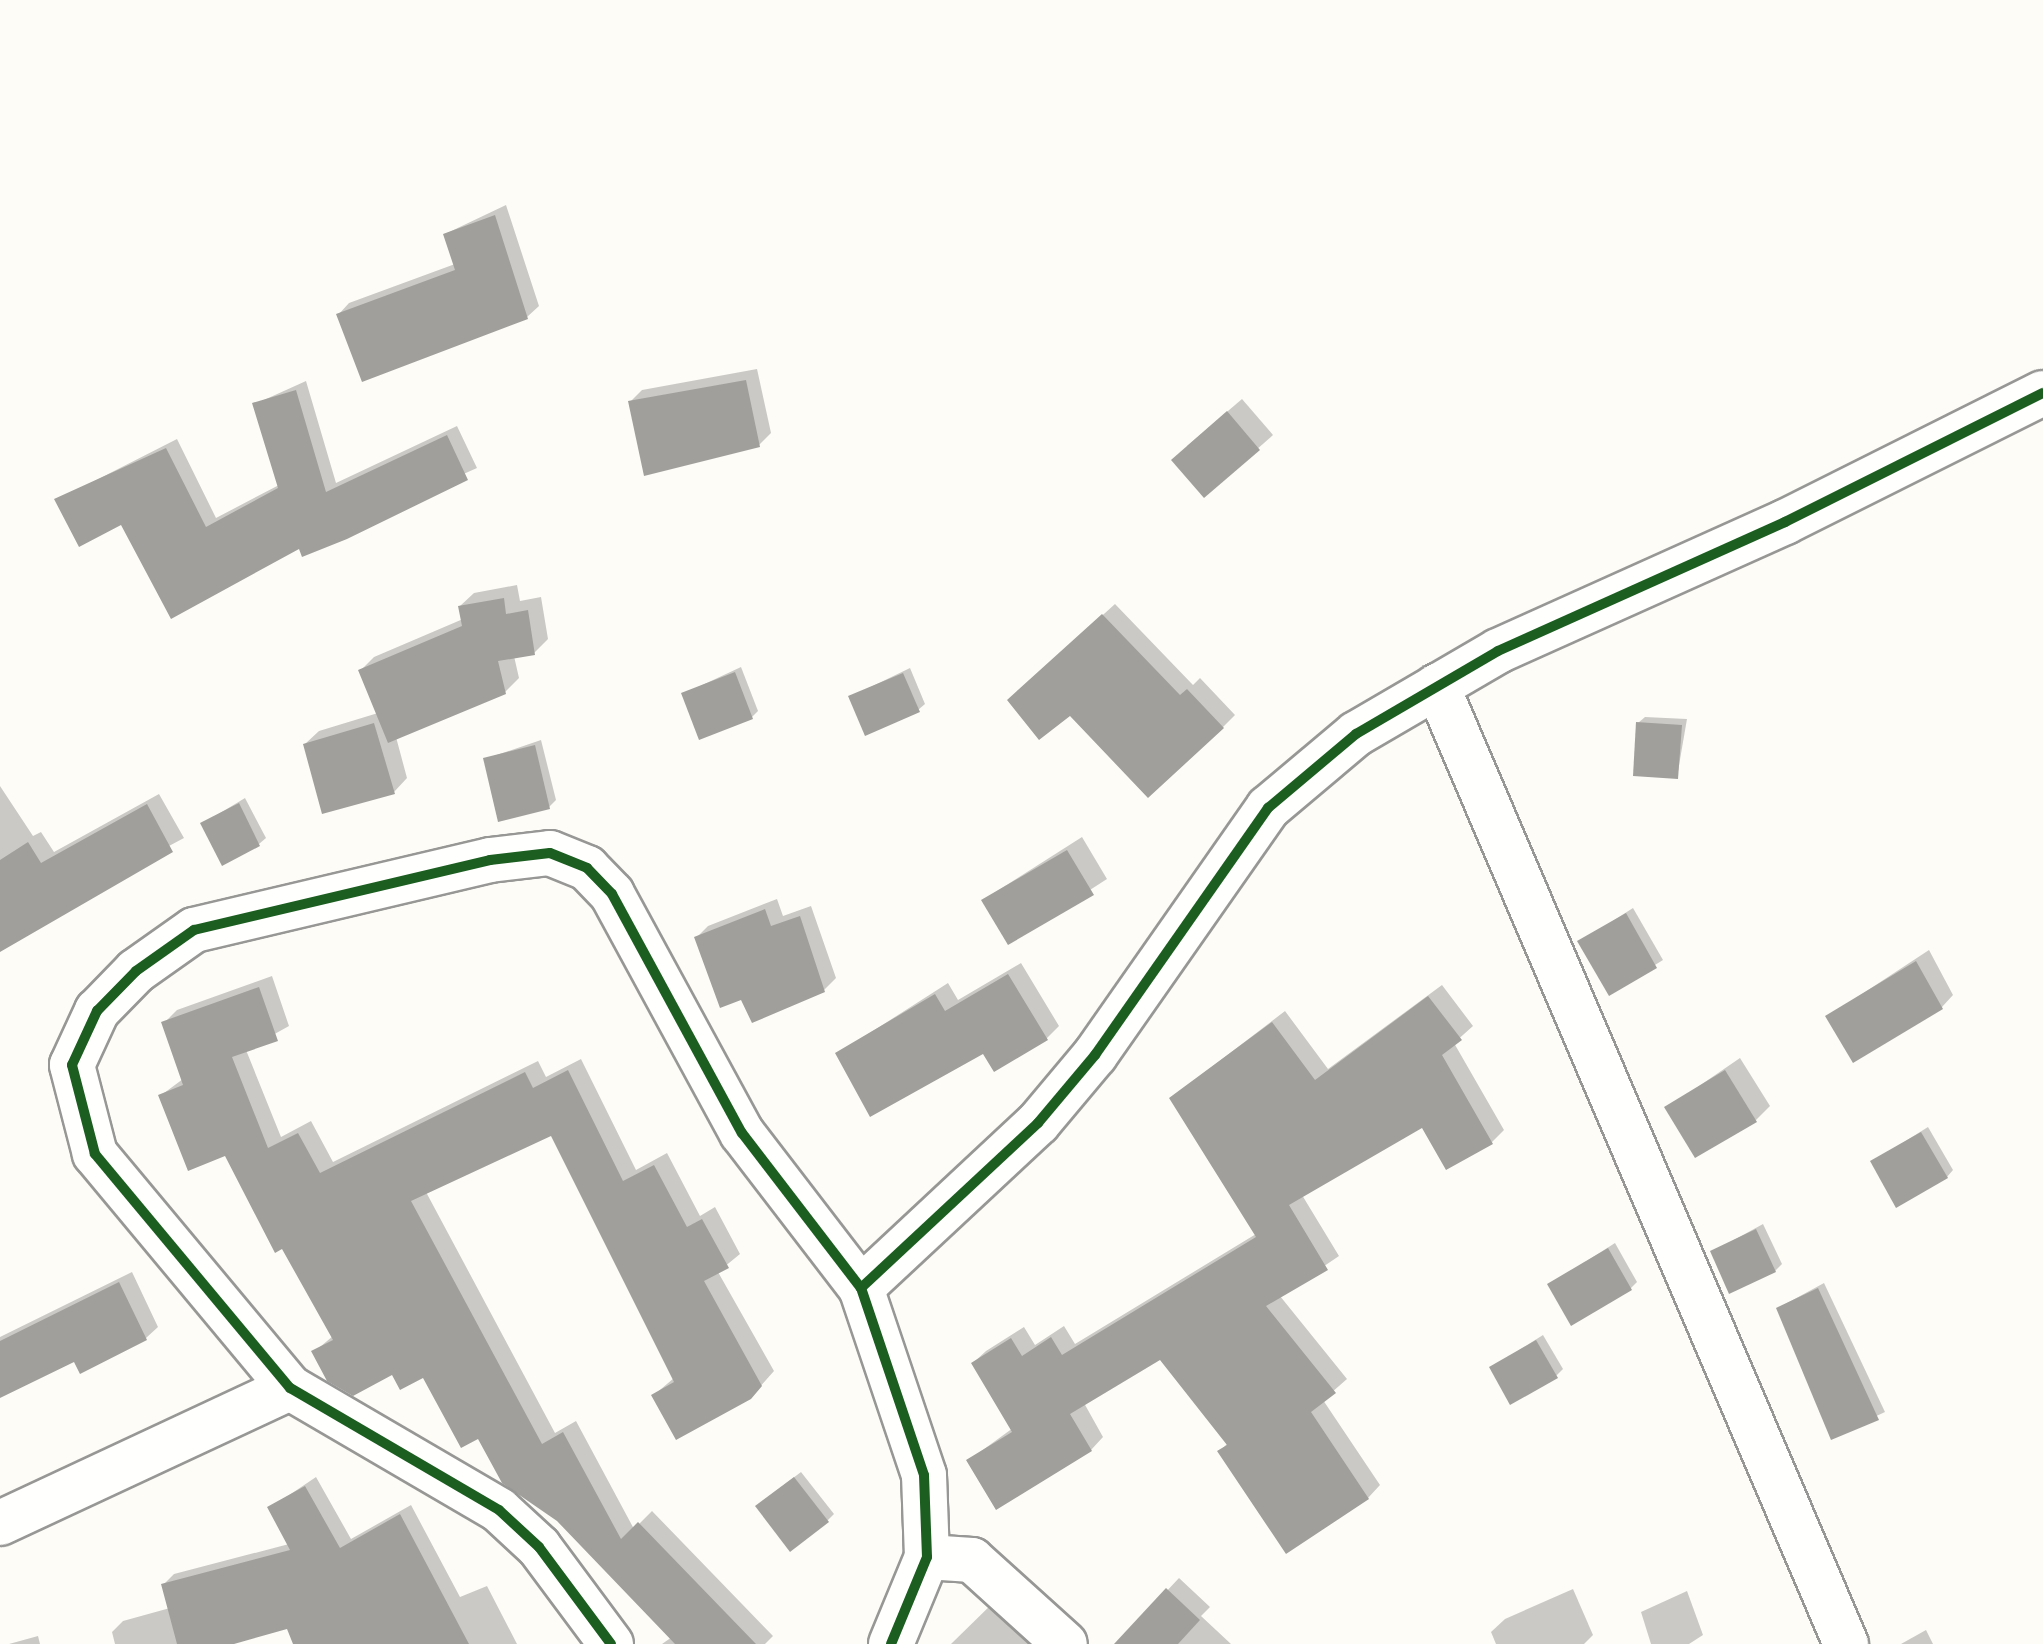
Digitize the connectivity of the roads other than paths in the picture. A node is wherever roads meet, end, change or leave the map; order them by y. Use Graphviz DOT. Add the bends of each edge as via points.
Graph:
graph roads {
  1 [pos="2043,393"];
  2 [pos="1437,686"];
  3 [pos="861,1288"];
  4 [pos="290,1388"];
  5 [pos="0,1523"];
  6 [pos="927,1557"];
  7 [pos="611,1644"];
  8 [pos="891,1644"];
  9 [pos="1065,1644"];
  10 [pos="1846,1644"];
  1 -- 2 [label="street"];
  2 -- 3 [label="street" via="1356,734 1268,808 1095,1055 1038,1123"];
  2 -- 10 [label="street"];
  3 -- 4 [label="street" via="742,1133 612,894 587,868 550,853 490,860 194,930 136,971 97,1011 72,1065 95,1154"];
  3 -- 6 [label="street" via="924,1475"];
  4 -- 5 [label="street"];
  4 -- 7 [label="street" via="499,1510 539,1547"];
  6 -- 8 [label="street"];
  6 -- 9 [label="street" via="972,1560"];
}
